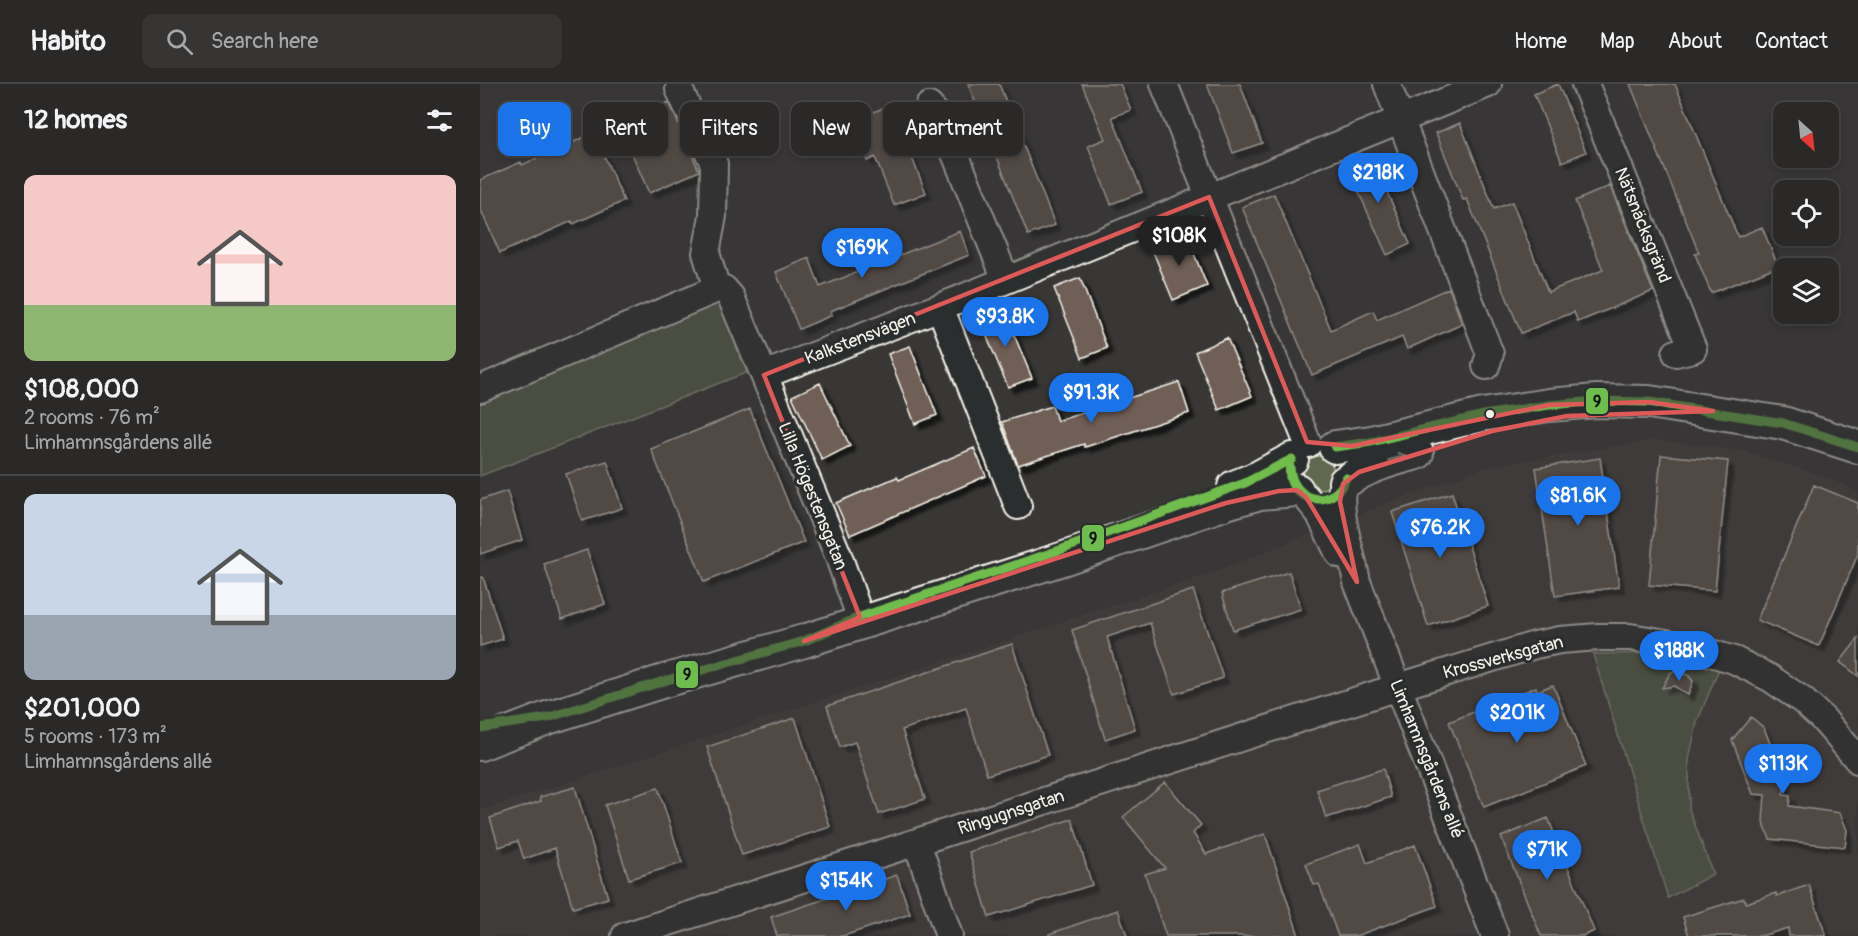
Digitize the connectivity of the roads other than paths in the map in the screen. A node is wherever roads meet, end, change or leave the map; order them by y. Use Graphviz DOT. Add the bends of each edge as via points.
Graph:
graph roads {
  1 [pos="1164,84"];
  2 [pos="1387,84"];
  3 [pos="1488,84"];
  4 [pos="1585,84"];
  5 [pos="679,90"];
  6 [pos="1401,119"];
  7 [pos="956,156"];
  8 [pos="1209,197"];
  9 [pos="1006,280"];
  10 [pos="717,289"];
  11 [pos="940,307"];
  12 [pos="1676,353"];
  13 [pos="1486,366"];
  14 [pos="764,375"];
  15 [pos="480,389"];
  16 [pos="1713,411"];
  17 [pos="1858,447"];
  18 [pos="1311,450"];
  19 [pos="1343,484"];
  20 [pos="1301,494"];
  21 [pos="1018,506"];
  22 [pos="1357,582"];
  23 [pos="860,617"];
  24 [pos="804,641"];
  25 [pos="1398,687"];
  26 [pos="547,718"];
  27 [pos="480,728"];
  28 [pos="480,744"];
  29 [pos="1858,760"];
  30 [pos="917,843"];
  31 [pos="624,936"];
  32 [pos="949,936"];
  33 [pos="1495,936"];
  1 -- 8 [label="street"];
  2 -- 6 [label="street"];
  3 -- 6 [label="street, Kalkstensvägen"];
  4 -- 12 [label="street, Nätsnäcksgränd" via="1693,349"];
  5 -- 10 [label="street" via="714,164 713,216 706,253"];
  6 -- 8 [label="street, Kalkstensvägen"];
  6 -- 13 [label="street" via="1490,354"];
  7 -- 9 [label="street"];
  8 -- 9 [label="street, Kalkstensvägen"];
  8 -- 18 [label="street"];
  9 -- 11 [label="street, Kalkstensvägen"];
  10 -- 14 [label="street" via="724,289 731,297"];
  10 -- 15 [label="street"];
  11 -- 14 [label="street, Kalkstensvägen"];
  11 -- 21 [label="street"];
  14 -- 23 [label="street, Lilla Högestensgatan"];
  16 -- 17 [label="main road" via="1783,423"];
  16 -- 18 [label="main road" via="1650,402 1550,405 1483,415 1371,442"];
  19 -- 16 [label="main road, one-way" via="1377,464 1515,426 1567,416 1640,410"];
  18 -- 19 [label="main road" via="1342,455 1347,466"];
  18 -- 20 [label="main road" via="1289,475"];
  18 -- 23 [label="main road" via="1251,481"];
  19 -- 20 [label="main road" via="1328,498 1317,500"];
  19 -- 22 [label="street, Limhamnsgårdens allé" via="1343,527"];
  20 -- 22 [label="street, Limhamnsgårdens allé" via="1319,513 1342,562"];
  20 -- 24 [label="main road" via="1260,494 1226,503 1062,560"];
  22 -- 25 [label="street, Limhamnsgårdens allé"];
  23 -- 24 [label="main road"];
  24 -- 26 [label="main road"];
  25 -- 29 [label="street, Krossverksgatan" via="1560,640 1630,637 1662,641 1724,657 1770,678 1823,719"];
  25 -- 30 [label="street, Ringugnsgatan"];
  25 -- 33 [label="street, Limhamnsgårdens allé"];
  26 -- 27 [label="main road"];
  26 -- 28 [label="main road"];
  30 -- 31 [label="street, Ringugnsgatan"];
  30 -- 32 [label="street"];
}
